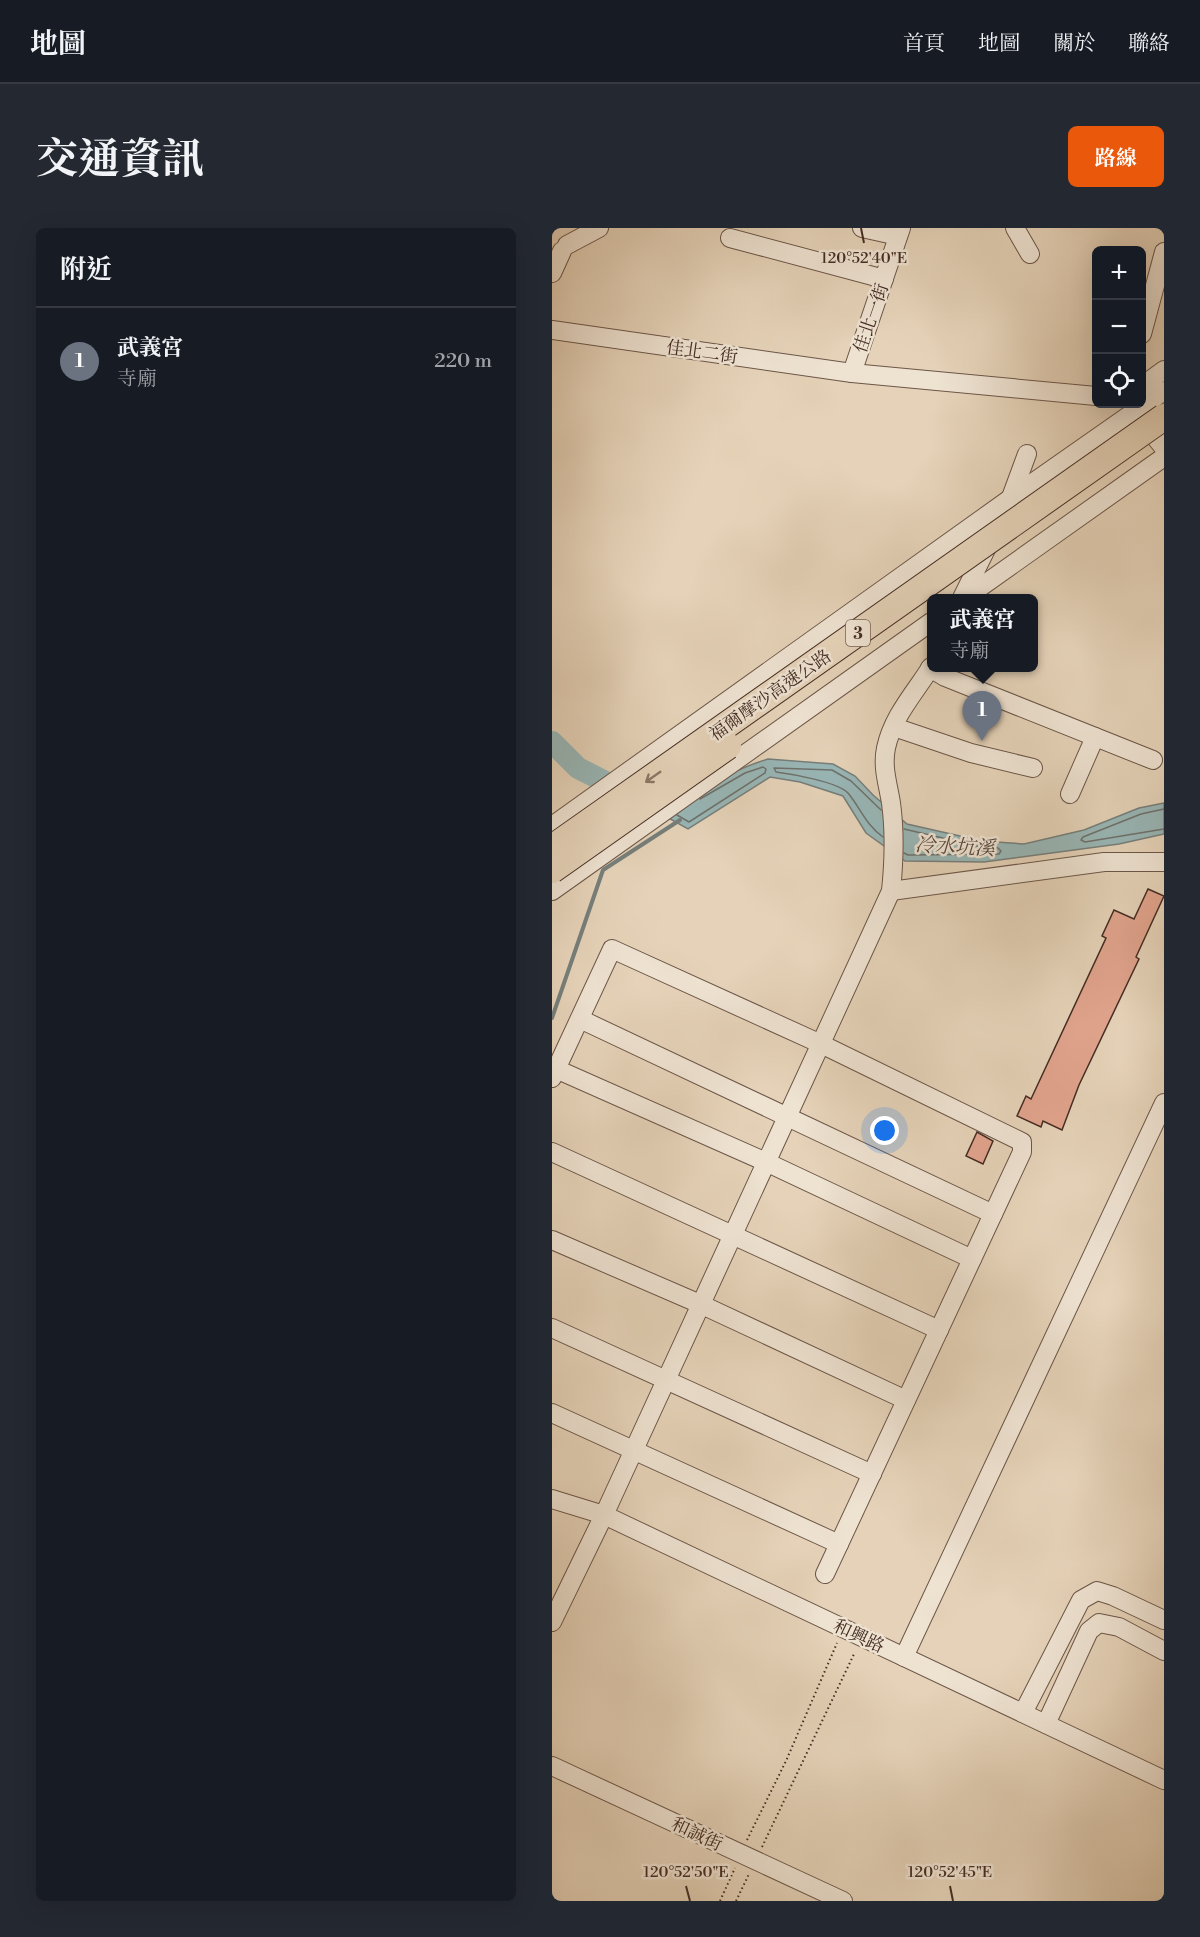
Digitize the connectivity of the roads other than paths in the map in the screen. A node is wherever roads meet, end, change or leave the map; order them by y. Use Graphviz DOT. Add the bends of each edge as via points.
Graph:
graph roads {
  1 [pos="599,228"];
  2 [pos="862,228"];
  3 [pos="1015,228"];
  4 [pos="900,232"];
  5 [pos="730,238"];
  6 [pos="1164,252"];
  7 [pos="1030,254"];
  8 [pos="552,273"];
  9 [pos="884,279"];
  10 [pos="1146,319"];
  11 [pos="552,330"];
  12 [pos="1164,369"];
  13 [pos="852,373"];
  14 [pos="1146,383"];
  15 [pos="1164,392"];
  16 [pos="1092,396"];
  17 [pos="1134,412"];
  18 [pos="1164,417"];
  19 [pos="1164,436"];
  20 [pos="1164,448"];
  21 [pos="1027,454"];
  22 [pos="1164,457"];
  23 [pos="1011,498"];
  24 [pos="889,585"];
  25 [pos="941,594"];
  26 [pos="965,594"];
  27 [pos="969,594"];
  28 [pos="927,604"];
  29 [pos="927,625"];
  30 [pos="928,672"];
  31 [pos="941,672"];
  32 [pos="894,726"];
  33 [pos="1095,737"];
  34 [pos="669,742"];
  35 [pos="1153,760"];
  36 [pos="1033,768"];
  37 [pos="702,784"];
  38 [pos="1070,795"];
  39 [pos="552,826"];
  40 [pos="552,848"];
  41 [pos="1164,862"];
  42 [pos="552,870"];
  43 [pos="552,891"];
  44 [pos="891,891"];
  45 [pos="580,1018"];
  46 [pos="821,1044"];
  47 [pos="554,1074"];
  48 [pos="1164,1103"];
  49 [pos="788,1116"];
  50 [pos="552,1152"];
  51 [pos="766,1162"];
  52 [pos="993,1214"];
  53 [pos="731,1236"];
  54 [pos="552,1240"];
  55 [pos="972,1259"];
  56 [pos="700,1304"];
  57 [pos="552,1328"];
  58 [pos="939,1330"];
  59 [pos="665,1378"];
  60 [pos="906,1400"];
  61 [pos="552,1413"];
  62 [pos="632,1449"];
  63 [pos="872,1473"];
  64 [pos="552,1499"];
  65 [pos="604,1515"];
  66 [pos="839,1544"];
  67 [pos="825,1574"];
  68 [pos="1164,1620"];
  69 [pos="552,1622"];
  70 [pos="1164,1651"];
  71 [pos="904,1657"];
  72 [pos="1023,1713"];
  73 [pos="1046,1724"];
  74 [pos="552,1766"];
  75 [pos="1164,1780"];
  76 [pos="843,1901"];
  1 -- 8 [label="street" via="565,248"];
  2 -- 4 [label="street"];
  3 -- 7 [label="street"];
  4 -- 9 [label="street, 佳北一街"];
  5 -- 9 [label="street"];
  6 -- 10 [label="street"];
  9 -- 13 [label="street, 佳北一街"];
  11 -- 13 [label="street, 佳北二街"];
  12 -- 14 [label="street"];
  13 -- 16 [label="street, 佳北二街"];
  15 -- 17 [label="street"];
  17 -- 20 [label="street"];
  17 -- 23 [label="street"];
  18 -- 40 [label="highway, 福爾摩沙高速公路 / 3, one-way, bridge"];
  19 -- 25 [label="highway, 福爾摩沙高速公路 / 3"];
  21 -- 23 [label="street"];
  22 -- 27 [label="street"];
  23 -- 24 [label="street"];
  23 -- 26 [label="street"];
  24 -- 29 [label="street"];
  24 -- 34 [label="street"];
  28 -- 42 [label="highway, 福爾摩沙高速公路 / 3, bridge"];
  29 -- 37 [label="street"];
  30 -- 32 [label="street"];
  31 -- 33 [label="street"];
  32 -- 36 [label="street" via="971,753"];
  32 -- 44 [label="street" via="884,769 895,858"];
  33 -- 35 [label="street"];
  33 -- 38 [label="street"];
  34 -- 37 [label="street"];
  34 -- 39 [label="street"];
  37 -- 43 [label="street"];
  41 -- 44 [label="street" via="1104,862"];
  44 -- 46 [label="street"];
  45 -- 46 [label="street" via="612,949"];
  45 -- 47 [label="street"];
  45 -- 49 [label="street"];
  46 -- 49 [label="street"];
  46 -- 52 [label="street" via="1022,1142 1022,1152"];
  47 -- 51 [label="street"];
  48 -- 71 [label="street"];
  49 -- 51 [label="street"];
  49 -- 52 [label="street"];
  50 -- 53 [label="street"];
  51 -- 53 [label="street"];
  51 -- 55 [label="street"];
  52 -- 55 [label="street"];
  53 -- 56 [label="street"];
  53 -- 58 [label="street"];
  54 -- 56 [label="street"];
  55 -- 58 [label="street"];
  56 -- 59 [label="street"];
  56 -- 60 [label="street"];
  57 -- 59 [label="street"];
  58 -- 60 [label="street"];
  59 -- 62 [label="street"];
  59 -- 63 [label="street"];
  60 -- 63 [label="street"];
  61 -- 62 [label="street"];
  62 -- 65 [label="street"];
  62 -- 66 [label="street"];
  63 -- 66 [label="street"];
  64 -- 65 [label="street, 和興路"];
  65 -- 69 [label="street"];
  65 -- 71 [label="street, 和興路"];
  66 -- 67 [label="street"];
  68 -- 72 [label="street" via="1097,1591 1081,1600"];
  70 -- 73 [label="street" via="1119,1627 1099,1623 1089,1631"];
  71 -- 72 [label="street, 和興路"];
  72 -- 73 [label="street, 和興路"];
  73 -- 75 [label="street, 和興路"];
  74 -- 76 [label="street, 和誠街"];
}
